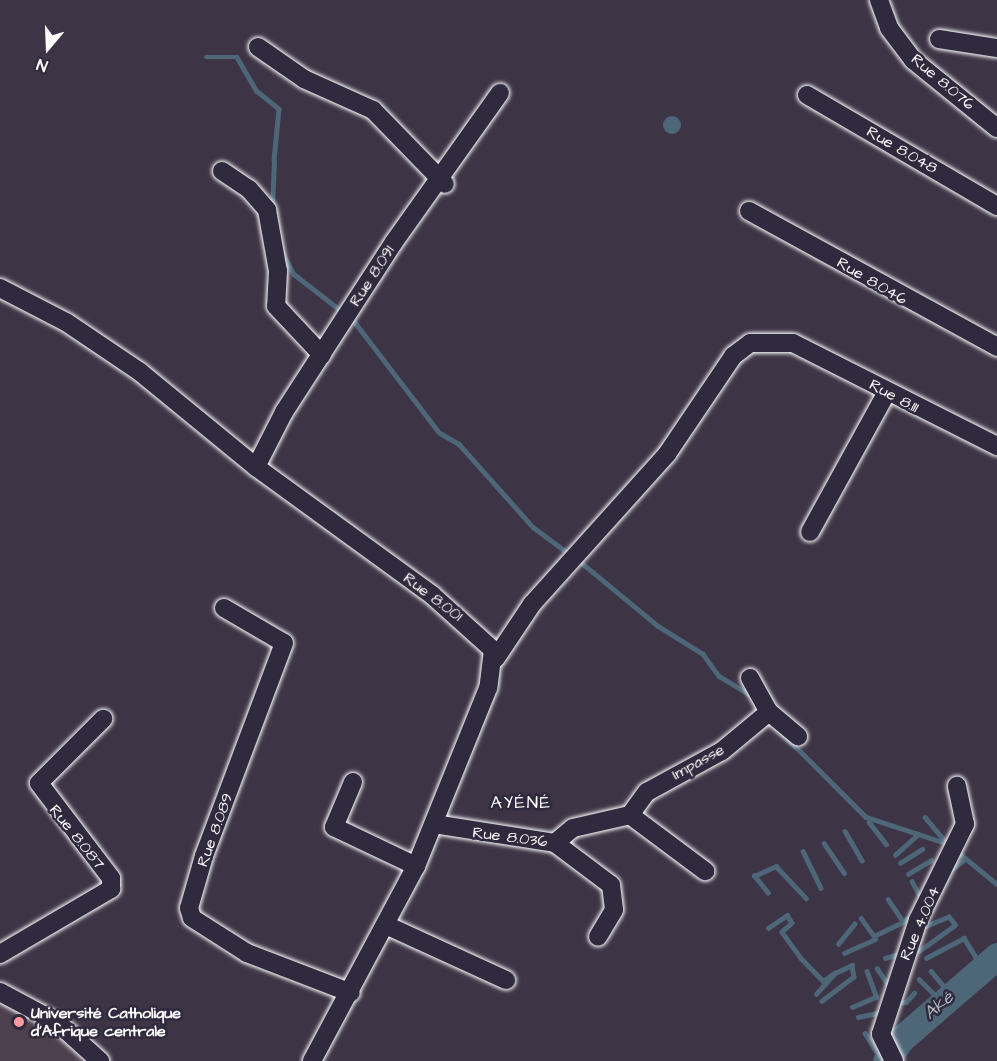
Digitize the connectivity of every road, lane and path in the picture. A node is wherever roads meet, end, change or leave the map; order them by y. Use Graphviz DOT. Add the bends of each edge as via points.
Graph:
graph roads {
  1 [pos="879,0"];
  2 [pos="939,39"];
  3 [pos="258,47"];
  4 [pos="997,48"];
  5 [pos="500,93"];
  6 [pos="807,95"];
  7 [pos="993,117"];
  8 [pos="222,171"];
  9 [pos="441,180"];
  10 [pos="997,206"];
  11 [pos="749,211"];
  12 [pos="0,288"];
  13 [pos="997,347"];
  14 [pos="322,355"];
  15 [pos="887,392"];
  16 [pos="997,446"];
  17 [pos="256,467"];
  18 [pos="810,532"];
  19 [pos="224,608"];
  20 [pos="496,658"];
  21 [pos="750,678"];
  22 [pos="769,712"];
  23 [pos="103,719"];
  24 [pos="798,736"];
  25 [pos="353,782"];
  26 [pos="957,786"];
  27 [pos="630,815"];
  28 [pos="434,824"];
  29 [pos="555,843"];
  30 [pos="416,867"];
  31 [pos="705,871"];
  32 [pos="388,926"];
  33 [pos="598,938"];
  34 [pos="0,954"];
  35 [pos="506,980"];
  36 [pos="0,992"];
  37 [pos="351,993"];
  38 [pos="319,1058"];
  39 [pos="100,1061"];
  40 [pos="894,1061"];
  1 -- 7 [label="street, Rue 8.076" via="889,28 913,60"];
  2 -- 4 [label="street"];
  3 -- 9 [label="street" via="304,79 373,110"];
  5 -- 9 [label="street, Rue 8.091"];
  6 -- 10 [label="street, Rue 8.048"];
  8 -- 14 [label="street" via="249,189 267,210 278,272 276,306"];
  9 -- 14 [label="street, Rue 8.091"];
  11 -- 13 [label="street, Rue 8.046"];
  12 -- 17 [label="street, Rue 8.001" via="104,346"];
  14 -- 17 [label="street, Rue 8.091"];
  15 -- 16 [label="street, Rue 8.111"];
  15 -- 18 [label="street"];
  15 -- 20 [label="street, Rue 8.111" via="793,343 750,343 733,356 668,454 532,604"];
  17 -- 20 [label="street, Rue 8.001" via="432,595 481,634"];
  19 -- 37 [label="street, Rue 8.089" via="284,643 204,856 189,908 192,918 247,953"];
  20 -- 28 [label="street"];
  21 -- 22 [label="street"];
  22 -- 24 [label="street"];
  22 -- 27 [label="street, Impasse" via="708,760 647,792"];
  23 -- 34 [label="street, Rue 8.087" via="39,783 111,878 111,889"];
  25 -- 30 [label="street" via="334,827"];
  26 -- 40 [label="street, Rue 4.004" via="965,824 918,920 881,1034"];
  27 -- 29 [label="street, Rue 8.036" via="573,828"];
  27 -- 31 [label="street"];
  28 -- 29 [label="street, Rue 8.036"];
  28 -- 30 [label="street"];
  29 -- 33 [label="street" via="611,885 614,910"];
  30 -- 32 [label="street"];
  32 -- 35 [label="street"];
  32 -- 37 [label="street"];
  36 -- 39 [label="street" via="58,1023"];
  37 -- 38 [label="street"];
}
